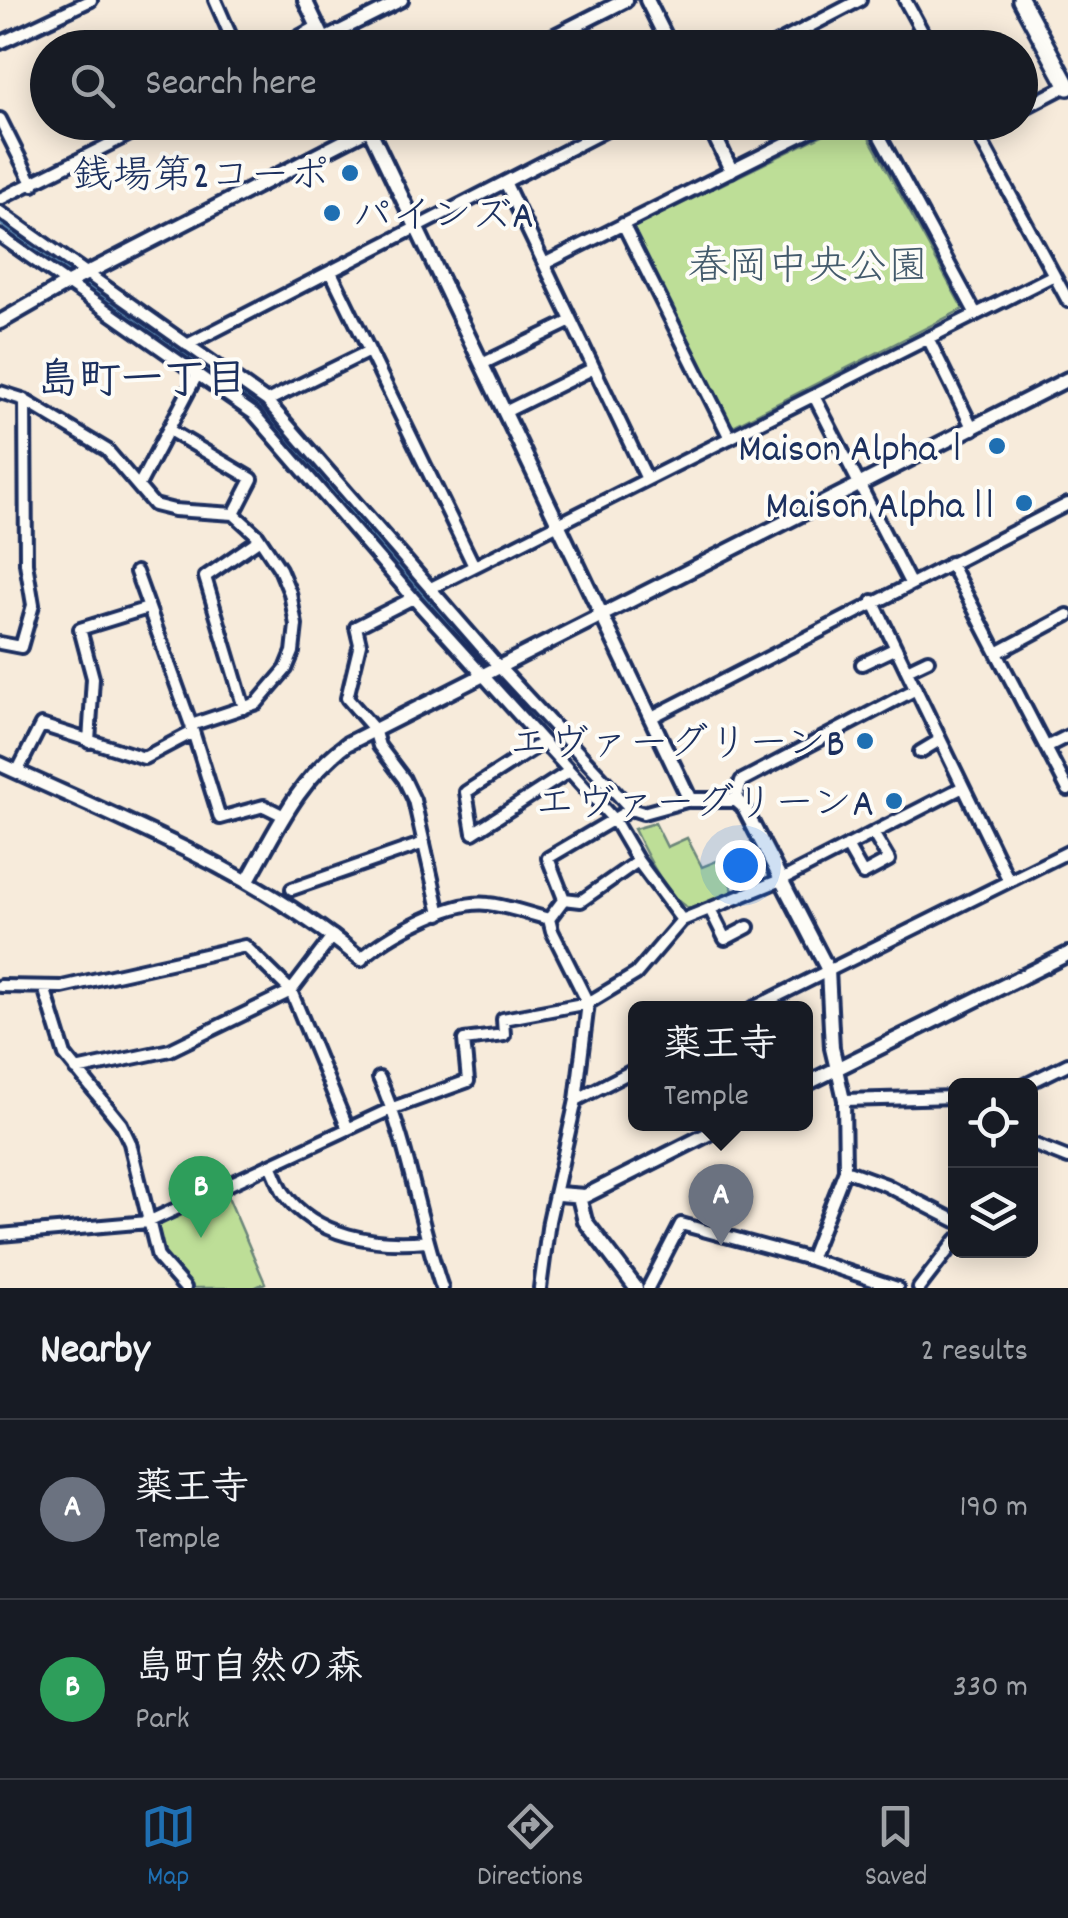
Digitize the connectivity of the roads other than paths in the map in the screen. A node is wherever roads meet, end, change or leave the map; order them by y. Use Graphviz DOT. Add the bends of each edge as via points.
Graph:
graph roads {
  1 [pos="91,0"];
  2 [pos="216,0"];
  3 [pos="306,0"];
  4 [pos="402,0"];
  5 [pos="626,0"];
  6 [pos="647,0"];
  7 [pos="860,0"];
  8 [pos="905,0"];
  9 [pos="1021,0"];
  10 [pos="228,30"];
  11 [pos="319,30"];
  12 [pos="340,30"];
  13 [pos="567,30"];
  14 [pos="661,30"];
  15 [pos="802,30"];
  16 [pos="921,30"];
  17 [pos="1037,30"];
  18 [pos="1038,31"];
  19 [pos="0,44"];
  20 [pos="1068,86"];
  21 [pos="1038,101"];
  22 [pos="0,119"];
  23 [pos="119,140"];
  24 [pos="343,140"];
  25 [pos="378,140"];
  26 [pos="587,140"];
  27 [pos="717,140"];
  28 [pos="792,140"];
  29 [pos="882,140"];
  30 [pos="981,140"];
  31 [pos="732,170"];
  32 [pos="504,182"];
  33 [pos="32,185"];
  34 [pos="0,199"];
  35 [pos="0,212"];
  36 [pos="623,224"];
  37 [pos="416,228"];
  38 [pos="0,236"];
  39 [pos="544,264"];
  40 [pos="331,272"];
  41 [pos="88,274"];
  42 [pos="1054,275"];
  43 [pos="68,283"];
  44 [pos="1068,301"];
  45 [pos="976,314"];
  46 [pos="571,321"];
  47 [pos="0,322"];
  48 [pos="928,338"];
  49 [pos="187,345"];
  50 [pos="370,350"];
  51 [pos="482,364"];
  52 [pos="594,368"];
  53 [pos="197,375"];
  54 [pos="1068,379"];
  55 [pos="0,392"];
  56 [pos="814,396"];
  57 [pos="25,400"];
  58 [pos="267,401"];
  59 [pos="505,412"];
  60 [pos="973,429"];
  61 [pos="169,430"];
  62 [pos="730,438"];
  63 [pos="647,480"];
  64 [pos="139,486"];
  65 [pos="860,486"];
  66 [pos="1068,504"];
  67 [pos="234,514"];
  68 [pos="558,524"];
  69 [pos="260,539"];
  70 [pos="950,563"];
  71 [pos="474,566"];
  72 [pos="136,572"];
  73 [pos="910,583"];
  74 [pos="431,588"];
  75 [pos="413,598"];
  76 [pos="873,601"];
  77 [pos="148,608"];
  78 [pos="1068,615"];
  79 [pos="603,617"];
  80 [pos="0,643"];
  81 [pos="896,648"];
  82 [pos="997,652"];
  83 [pos="928,660"];
  84 [pos="862,664"];
  85 [pos="498,667"];
  86 [pos="907,670"];
  87 [pos="482,676"];
  88 [pos="916,689"];
  89 [pos="244,708"];
  90 [pos="650,718"];
  91 [pos="192,728"];
  92 [pos="374,728"];
  93 [pos="1068,736"];
  94 [pos="940,740"];
  95 [pos="89,742"];
  96 [pos="542,743"];
  97 [pos="1046,748"];
  98 [pos="920,752"];
  99 [pos="0,764"];
  100 [pos="17,772"];
  101 [pos="568,772"];
  102 [pos="963,787"];
  103 [pos="1068,790"];
  104 [pos="690,800"];
  105 [pos="736,800"];
  106 [pos="630,809"];
  107 [pos="284,816"];
  108 [pos="614,820"];
  109 [pos="872,833"];
  110 [pos="424,843"];
  111 [pos="847,846"];
  112 [pos="1068,852"];
  113 [pos="638,861"];
  114 [pos="783,879"];
  115 [pos="248,880"];
  116 [pos="1009,881"];
  117 [pos="292,889"];
  118 [pos="564,899"];
  119 [pos="710,908"];
  120 [pos="440,914"];
  121 [pos="549,919"];
  122 [pos="682,920"];
  123 [pos="748,927"];
  124 [pos="333,936"];
  125 [pos="1068,954"];
  126 [pos="361,959"];
  127 [pos="828,970"];
  128 [pos="0,986"];
  129 [pos="44,986"];
  130 [pos="291,991"];
  131 [pos="767,1001"];
  132 [pos="588,1003"];
  133 [pos="1068,1064"];
  134 [pos="837,1068"];
  135 [pos="76,1070"];
  136 [pos="628,1073"];
  137 [pos="379,1078"];
  138 [pos="1038,1078"];
  139 [pos="813,1080"];
  140 [pos="948,1097"];
  141 [pos="576,1100"];
  142 [pos="844,1100"];
  143 [pos="392,1108"];
  144 [pos="348,1128"];
  145 [pos="714,1131"];
  146 [pos="1038,1150"];
  147 [pos="1068,1158"];
  148 [pos="271,1164"];
  149 [pos="844,1170"];
  150 [pos="558,1194"];
  151 [pos="580,1197"];
  152 [pos="948,1217"];
  153 [pos="148,1222"];
  154 [pos="0,1235"];
  155 [pos="426,1242"];
  156 [pos="948,1250"];
  157 [pos="810,1260"];
  158 [pos="186,1288"];
  159 [pos="442,1288"];
  160 [pos="540,1288"];
  161 [pos="636,1288"];
  162 [pos="648,1288"];
  163 [pos="896,1288"];
  164 [pos="919,1288"];
  1 -- 19 [label="street"];
  2 -- 10 [label="street"];
  3 -- 11 [label="street"];
  4 -- 12 [label="street"];
  5 -- 13 [label="street"];
  6 -- 14 [label="street"];
  7 -- 15 [label="street"];
  8 -- 16 [label="street"];
  9 -- 17 [label="main road"];
  18 -- 20 [label="main road"];
  20 -- 21 [label="street"];
  22 -- 33 [label="street"];
  23 -- 33 [label="street"];
  24 -- 41 [label="street"];
  25 -- 37 [label="street"];
  26 -- 32 [label="street"];
  27 -- 31 [label="street"];
  28 -- 31 [label="street"];
  29 -- 45 [label="street"];
  30 -- 42 [label="street"];
  31 -- 36 [label="street"];
  32 -- 37 [label="street"];
  32 -- 39 [label="street"];
  33 -- 34 [label="street"];
  35 -- 41 [label="street"];
  36 -- 39 [label="street"];
  36 -- 62 [label="street"];
  37 -- 40 [label="street"];
  37 -- 51 [label="street"];
  38 -- 43 [label="street"];
  39 -- 46 [label="street"];
  40 -- 49 [label="street"];
  40 -- 50 [label="street"];
  41 -- 43 [label="street"];
  41 -- 49 [label="street"];
  42 -- 44 [label="street"];
  42 -- 45 [label="street"];
  43 -- 47 [label="street"];
  43 -- 53 [label="street"];
  45 -- 48 [label="street"];
  46 -- 51 [label="street"];
  46 -- 52 [label="street"];
  48 -- 56 [label="street"];
  48 -- 60 [label="street"];
  49 -- 58 [label="street"];
  50 -- 58 [label="street"];
  50 -- 71 [label="street"];
  51 -- 59 [label="street"];
  52 -- 59 [label="street"];
  52 -- 63 [label="street"];
  53 -- 61 [label="street"];
  53 -- 75 [label="street" via="254,414"];
  54 -- 60 [label="street"];
  55 -- 57 [label="street"];
  56 -- 62 [label="street"];
  56 -- 65 [label="street"];
  57 -- 64 [label="street" via="106,450"];
  57 -- 80 [label="street" via="26,563 33,605 21,647"];
  58 -- 74 [label="street"];
  59 -- 68 [label="street"];
  60 -- 65 [label="street"];
  61 -- 64 [label="street"];
  61 -- 67 [label="street" via="252,480"];
  62 -- 63 [label="street"];
  63 -- 68 [label="street"];
  64 -- 67 [label="street" via="154,505"];
  65 -- 73 [label="street"];
  65 -- 79 [label="street"];
  66 -- 70 [label="street"];
  67 -- 69 [label="street"];
  68 -- 71 [label="street"];
  68 -- 79 [label="street"];
  69 -- 89 [label="street" via="290,593 296,625 286,669 257,703"];
  69 -- 89 [label="street" via="206,577"];
  70 -- 73 [label="street"];
  70 -- 82 [label="street"];
  71 -- 74 [label="street"];
  72 -- 77 [label="street"];
  73 -- 76 [label="street"];
  74 -- 85 [label="street"];
  75 -- 87 [label="street"];
  75 -- 92 [label="street" via="356,627 360,644 347,698"];
  76 -- 81 [label="street"];
  76 -- 90 [label="street"];
  77 -- 91 [label="street"];
  77 -- 95 [label="street" via="80,629 93,678"];
  78 -- 82 [label="street"];
  79 -- 85 [label="street"];
  79 -- 90 [label="street"];
  81 -- 84 [label="street"];
  81 -- 86 [label="street"];
  82 -- 97 [label="street"];
  83 -- 86 [label="street"];
  85 -- 87 [label="street"];
  85 -- 106 [label="street"];
  86 -- 88 [label="street"];
  87 -- 92 [label="street"];
  87 -- 96 [label="street"];
  88 -- 94 [label="street"];
  88 -- 105 [label="street" via="741,781"];
  89 -- 91 [label="street"];
  90 -- 104 [label="street"];
  91 -- 95 [label="street" via="144,758"];
  91 -- 107 [label="street" via="220,818 264,806"];
  92 -- 107 [label="street" via="313,772"];
  92 -- 110 [label="street" via="414,800"];
  93 -- 97 [label="street"];
  94 -- 98 [label="street"];
  94 -- 102 [label="street"];
  95 -- 100 [label="street" via="41,726"];
  96 -- 101 [label="street"];
  96 -- 101 [label="street" via="466,792 474,833"];
  97 -- 103 [label="street"];
  99 -- 100 [label="street"];
  100 -- 115 [label="street"];
  101 -- 108 [label="street"];
  102 -- 109 [label="street"];
  102 -- 116 [label="street"];
  104 -- 105 [label="street"];
  104 -- 106 [label="street" via="643,813"];
  105 -- 114 [label="street"];
  106 -- 108 [label="street"];
  107 -- 115 [label="street"];
  108 -- 113 [label="street"];
  108 -- 118 [label="street" via="548,858"];
  109 -- 111 [label="street"];
  109 -- 111 [label="street" via="889,860 863,874"];
  110 -- 117 [label="street"];
  110 -- 120 [label="street"];
  111 -- 114 [label="street"];
  112 -- 116 [label="street"];
  113 -- 118 [label="street" via="582,902"];
  113 -- 122 [label="street"];
  114 -- 119 [label="street"];
  114 -- 127 [label="street"];
  115 -- 124 [label="street"];
  116 -- 127 [label="street"];
  118 -- 121 [label="street"];
  119 -- 122 [label="street"];
  119 -- 123 [label="street" via="725,939"];
  120 -- 121 [label="street" via="484,903"];
  120 -- 126 [label="street" via="395,933"];
  121 -- 132 [label="street"];
  122 -- 132 [label="street" via="636,974"];
  124 -- 126 [label="street"];
  124 -- 130 [label="street"];
  125 -- 134 [label="street"];
  127 -- 131 [label="street"];
  127 -- 134 [label="street"];
  128 -- 129 [label="street"];
  129 -- 130 [label="street" via="245,946"];
  129 -- 135 [label="street"];
  130 -- 135 [label="street" via="170,1050"];
  130 -- 144 [label="street"];
  132 -- 141 [label="street"];
  132 -- 143 [label="street" via="503,1019 504,1035 464,1040 468,1081"];
  133 -- 138 [label="street"];
  134 -- 139 [label="street"];
  134 -- 142 [label="street"];
  135 -- 153 [label="street" via="121,1124"];
  136 -- 141 [label="street"];
  137 -- 143 [label="street"];
  140 -- 142 [label="street"];
  141 -- 150 [label="street"];
  142 -- 149 [label="street"];
  143 -- 144 [label="street"];
  143 -- 155 [label="street"];
  144 -- 148 [label="street"];
  145 -- 151 [label="street"];
  146 -- 147 [label="street"];
  148 -- 153 [label="street"];
  148 -- 155 [label="street" via="284,1193 312,1218 370,1241"];
  149 -- 152 [label="street"];
  149 -- 157 [label="street"];
  150 -- 151 [label="street"];
  150 -- 160 [label="street"];
  151 -- 161 [label="street" via="585,1221"];
  153 -- 154 [label="street"];
  153 -- 158 [label="street" via="158,1257"];
  155 -- 159 [label="street"];
  156 -- 164 [label="street"];
  157 -- 162 [label="street" via="682,1224"];
  157 -- 163 [label="street"];
}
